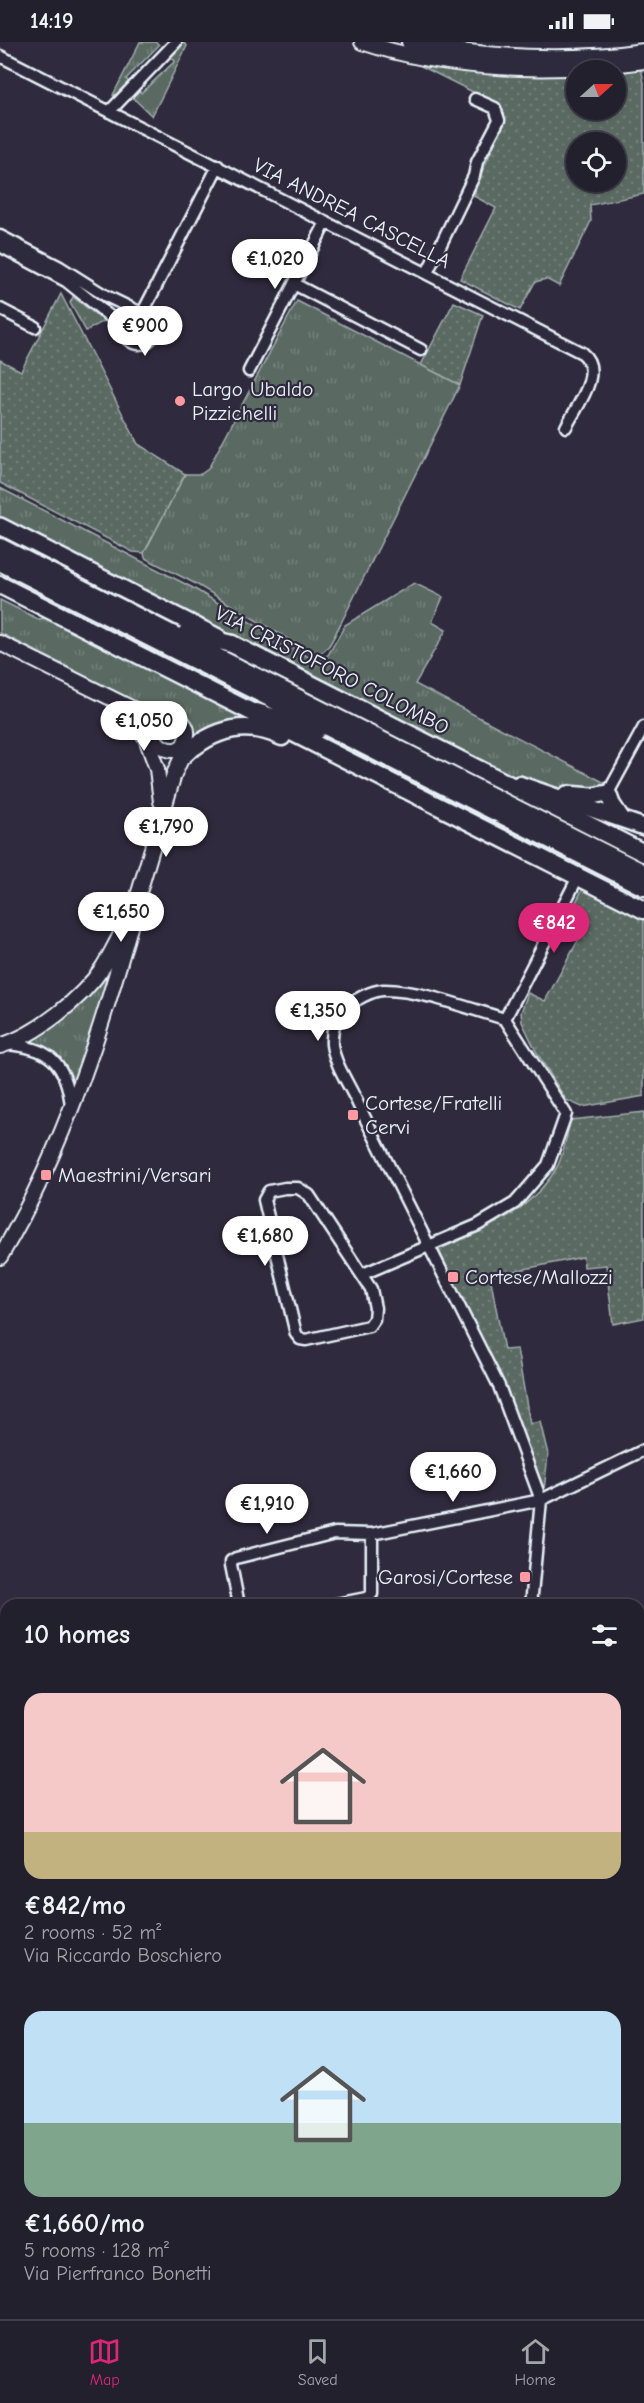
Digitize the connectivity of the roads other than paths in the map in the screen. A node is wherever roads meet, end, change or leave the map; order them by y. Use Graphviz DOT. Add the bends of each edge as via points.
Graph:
graph roads {
  1 [pos="176,42"];
  2 [pos="362,42"];
  3 [pos="409,42"];
  4 [pos="644,51"];
  5 [pos="0,56"];
  6 [pos="644,61"];
  7 [pos="475,99"];
  8 [pos="110,112"];
  9 [pos="218,166"];
  10 [pos="326,222"];
  11 [pos="0,236"];
  12 [pos="0,246"];
  13 [pos="427,273"];
  14 [pos="294,284"];
  15 [pos="0,309"];
  16 [pos="141,312"];
  17 [pos="35,327"];
  18 [pos="123,327"];
  19 [pos="421,350"];
  20 [pos="249,371"];
  21 [pos="566,427"];
  22 [pos="0,526"];
  23 [pos="0,547"];
  24 [pos="0,562"];
  25 [pos="0,585"];
  26 [pos="138,617"];
  27 [pos="0,643"];
  28 [pos="232,644"];
  29 [pos="100,693"];
  30 [pos="256,712"];
  31 [pos="163,719"];
  32 [pos="644,727"];
  33 [pos="152,741"];
  34 [pos="186,751"];
  35 [pos="396,762"];
  36 [pos="489,773"];
  37 [pos="546,792"];
  38 [pos="608,793"];
  39 [pos="162,810"];
  40 [pos="622,819"];
  41 [pos="478,825"];
  42 [pos="644,827"];
  43 [pos="644,853"];
  44 [pos="644,873"];
  45 [pos="578,877"];
  46 [pos="644,887"];
  47 [pos="644,910"];
  48 [pos="114,962"];
  49 [pos="505,1019"];
  50 [pos="3,1045"];
  51 [pos="71,1106"];
  52 [pos="429,1246"];
  53 [pos="0,1257"];
  54 [pos="363,1274"];
  55 [pos="644,1450"];
  56 [pos="541,1500"];
  57 [pos="372,1534"];
  58 [pos="238,1599"];
  59 [pos="366,1599"];
  60 [pos="532,1599"];
  61 [pos="0,2206"];
  62 [pos="0,2214"];
  1 -- 8 [label="street"];
  2 -- 6 [label="street" via="442,60 500,66 577,68"];
  3 -- 4 [label="street" via="453,50 551,57"];
  5 -- 8 [label="street, VIA ANDREA CASCELLA"];
  7 -- 13 [label="street" via="495,108 499,120"];
  8 -- 9 [label="street, VIA ANDREA CASCELLA"];
  9 -- 10 [label="street, VIA ANDREA CASCELLA"];
  9 -- 16 [label="street"];
  10 -- 13 [label="street, VIA ANDREA CASCELLA"];
  10 -- 14 [label="street"];
  11 -- 16 [label="street" via="60,267 106,297"];
  12 -- 18 [label="street" via="66,281"];
  13 -- 21 [label="street, VIA ANDREA CASCELLA" via="585,356 591,374"];
  14 -- 19 [label="street"];
  14 -- 20 [label="street"];
  15 -- 17 [label="street"];
  16 -- 18 [label="street" via="128,316"];
  16 -- 18 [label="street" via="151,318 154,326 147,341 129,341"];
  22 -- 28 [label="main road, VIA CRISTOFORO COLOMBO"];
  23 -- 26 [label="main road, VIA CRISTOFORO COLOMBO"];
  24 -- 35 [label="main road"];
  25 -- 30 [label="main road"];
  26 -- 28 [label="main road"];
  26 -- 44 [label="main road, VIA CRISTOFORO COLOMBO"];
  27 -- 29 [label="street"];
  28 -- 36 [label="main road, VIA CRISTOFORO COLOMBO"];
  29 -- 31 [label="street"];
  29 -- 33 [label="street"];
  30 -- 35 [label="main road" via="315,730 369,756"];
  30 -- 41 [label="main road"];
  31 -- 33 [label="street"];
  31 -- 34 [label="street" via="174,717 186,727"];
  32 -- 38 [label="street"];
  33 -- 34 [label="street" via="166,750"];
  33 -- 39 [label="street"];
  34 -- 39 [label="street"];
  34 -- 41 [label="main road" via="228,729 261,729 442,817"];
  35 -- 46 [label="main road"];
  36 -- 37 [label="main road"];
  36 -- 43 [label="main road, VIA CRISTOFORO COLOMBO"];
  37 -- 38 [label="main road" via="582,796"];
  37 -- 40 [label="main road"];
  38 -- 40 [label="main road"];
  39 -- 48 [label="street" via="138,898"];
  40 -- 42 [label="main road"];
  41 -- 45 [label="main road"];
  45 -- 47 [label="main road"];
  45 -- 49 [label="street"];
  48 -- 50 [label="street" via="64,1008"];
  48 -- 51 [label="street"];
  49 -- 52 [label="street" via="566,1114 550,1161 522,1197 485,1222"];
  49 -- 52 [label="street" via="385,990 355,1001 335,1023 332,1042 336,1057"];
  50 -- 51 [label="street" via="31,1047 52,1058 65,1077"];
  51 -- 53 [label="street" via="34,1196"];
  52 -- 54 [label="street"];
  52 -- 56 [label="street" via="499,1386"];
  54 -- 54 [label="street" via="304,1191 285,1188 266,1193 264,1202 298,1338 306,1340 372,1324 374,1298"];
  55 -- 56 [label="street"];
  56 -- 57 [label="street"];
  56 -- 60 [label="street"];
  57 -- 58 [label="street" via="339,1533 232,1560"];
  57 -- 59 [label="street" via="372,1594"];
  61 -- 62 [label="street"];
}
